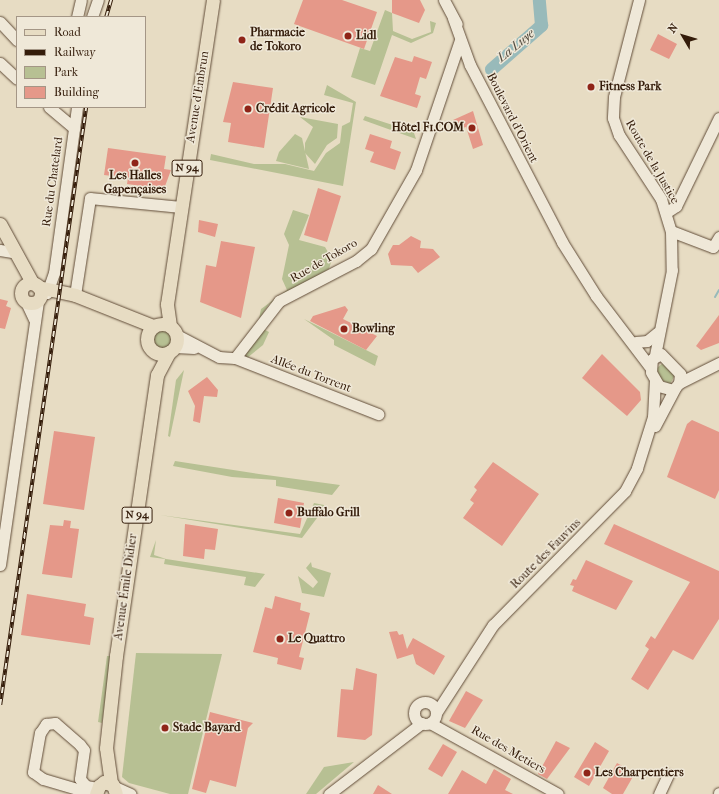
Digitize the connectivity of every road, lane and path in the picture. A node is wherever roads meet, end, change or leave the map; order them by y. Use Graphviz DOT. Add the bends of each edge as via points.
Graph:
graph roads {
  1 [pos="82,0"];
  2 [pos="98,0"];
  3 [pos="213,0"];
  4 [pos="218,0"];
  5 [pos="444,0"];
  6 [pos="639,0"];
  7 [pos="77,16"];
  8 [pos="92,16"];
  9 [pos="452,18"];
  10 [pos="0,22"];
  11 [pos="208,34"];
  12 [pos="16,39"];
  13 [pos="460,40"];
  14 [pos="469,57"];
  15 [pos="0,63"];
  16 [pos="453,65"];
  17 [pos="16,78"];
  18 [pos="50,108"];
  19 [pos="77,108"];
  20 [pos="719,118"];
  21 [pos="74,128"];
  22 [pos="545,206"];
  23 [pos="181,207"];
  24 [pos="667,212"];
  25 [pos="0,224"];
  26 [pos="671,231"];
  27 [pos="719,237"];
  28 [pos="8,238"];
  29 [pos="6,251"];
  30 [pos="39,291"];
  31 [pos="75,295"];
  32 [pos="167,304"];
  33 [pos="662,316"];
  34 [pos="152,328"];
  35 [pos="657,333"];
  36 [pos="627,335"];
  37 [pos="173,340"];
  38 [pos="636,342"];
  39 [pos="151,350"];
  40 [pos="658,356"];
  41 [pos="719,356"];
  42 [pos="235,358"];
  43 [pos="719,363"];
  44 [pos="650,367"];
  45 [pos="678,369"];
  46 [pos="157,375"];
  47 [pos="655,381"];
  48 [pos="677,385"];
  49 [pos="378,414"];
  50 [pos="646,444"];
  51 [pos="0,565"];
  52 [pos="458,678"];
  53 [pos="427,702"];
  54 [pos="414,714"];
  55 [pos="431,719"];
  56 [pos="396,742"];
  57 [pos="668,775"];
  58 [pos="104,789"];
  59 [pos="553,793"];
  60 [pos="131,794"];
  61 [pos="329,794"];
  62 [pos="660,794"];
  1 -- 7 [label="street"];
  2 -- 8 [label="street"];
  3 -- 11 [label="main road, Avenue d'Embrun / N 94"];
  4 -- 11 [label="main road, Avenue d'Embrun / N 94"];
  5 -- 9 [label="street, Boulevard d'Orient"];
  6 -- 24 [label="street, Route de la Justice" via="614,97 613,118 619,135"];
  9 -- 13 [label="street, Boulevard d'Orient"];
  9 -- 14 [label="street, Boulevard d'Orient"];
  10 -- 12 [label="street"];
  11 -- 23 [label="main road, Avenue d'Embrun / N 94"];
  13 -- 14 [label="street, Boulevard d'Orient"];
  13 -- 16 [label="street, Rue de Tokoro"];
  14 -- 16 [label="street"];
  14 -- 22 [label="street, Boulevard d'Orient"];
  14 -- 22 [label="street, Boulevard d'Orient" via="484,77 531,168"];
  15 -- 17 [label="street"];
  16 -- 42 [label="street, Rue de Tokoro" via="416,170 371,249 356,261 279,301"];
  18 -- 21 [label="street"];
  19 -- 21 [label="street, Rue du Chatelard"];
  20 -- 24 [label="street" via="676,206"];
  21 -- 30 [label="street, Rue du Chatelard" via="55,261"];
  22 -- 36 [label="street, Boulevard d'Orient" via="582,275"];
  23 -- 31 [label="street" via="90,198"];
  23 -- 32 [label="main road, Avenue d'Embrun / N 94"];
  24 -- 26 [label="street, Route de la Justice"];
  25 -- 28 [label="main road"];
  26 -- 27 [label="street" via="713,247"];
  26 -- 33 [label="street, Route de la Justice" via="672,270"];
  28 -- 29 [label="main road"];
  28 -- 30 [label="main road"];
  29 -- 30 [label="main road"];
  30 -- 31 [label="main road"];
  30 -- 51 [label="street"];
  31 -- 34 [label="main road"];
  32 -- 34 [label="main road, Avenue d'Embrun / N 94"];
  32 -- 37 [label="main road, Avenue d'Embrun / N 94"];
  33 -- 35 [label="street, Route de la Justice"];
  33 -- 40 [label="street, Route de la Justice"];
  34 -- 37 [label="main road"];
  34 -- 39 [label="main road, Avenue Émile Didier"];
  35 -- 38 [label="street" via="647,341"];
  35 -- 40 [label="street, Route de la Justice"];
  36 -- 38 [label="street, Boulevard d'Orient"];
  36 -- 44 [label="street, Boulevard d'Orient"];
  37 -- 39 [label="main road"];
  37 -- 42 [label="street" via="219,357"];
  37 -- 46 [label="main road, Avenue Émile Didier / N 94"];
  38 -- 40 [label="street, Boulevard d'Orient"];
  39 -- 46 [label="main road, Avenue Émile Didier / N 94"];
  40 -- 44 [label="street"];
  40 -- 45 [label="street, Boulevard d'Orient"];
  41 -- 45 [label="street" via="691,368"];
  42 -- 49 [label="street, Allée du Torrent"];
  43 -- 48 [label="street"];
  44 -- 47 [label="street, Boulevard d'Orient"];
  45 -- 48 [label="street"];
  46 -- 58 [label="main road, Avenue Émile Didier / N 94" via="116,656"];
  47 -- 48 [label="street" via="662,389"];
  47 -- 50 [label="street, Route des Fauvins" via="653,417"];
  48 -- 50 [label="street, Route des Fauvins"];
  50 -- 52 [label="street, Route des Fauvins" via="634,476 619,498 493,625"];
  52 -- 53 [label="street, Route des Fauvins"];
  52 -- 55 [label="street, Route des Fauvins"];
  53 -- 54 [label="street, Route des Fauvins" via="417,706"];
  53 -- 55 [label="street"];
  54 -- 55 [label="street"];
  54 -- 56 [label="street, Route des Fauvins"];
  55 -- 56 [label="street, Route des Fauvins"];
  55 -- 59 [label="street, Rue des Metiers" via="445,730"];
  56 -- 61 [label="street, Route des Fauvins"];
  57 -- 62 [label="street"];
  58 -- 58 [label="street" via="86,786 80,779 84,750 55,723 46,724 40,733 33,772 43,779"];
  58 -- 60 [label="street"];
}
